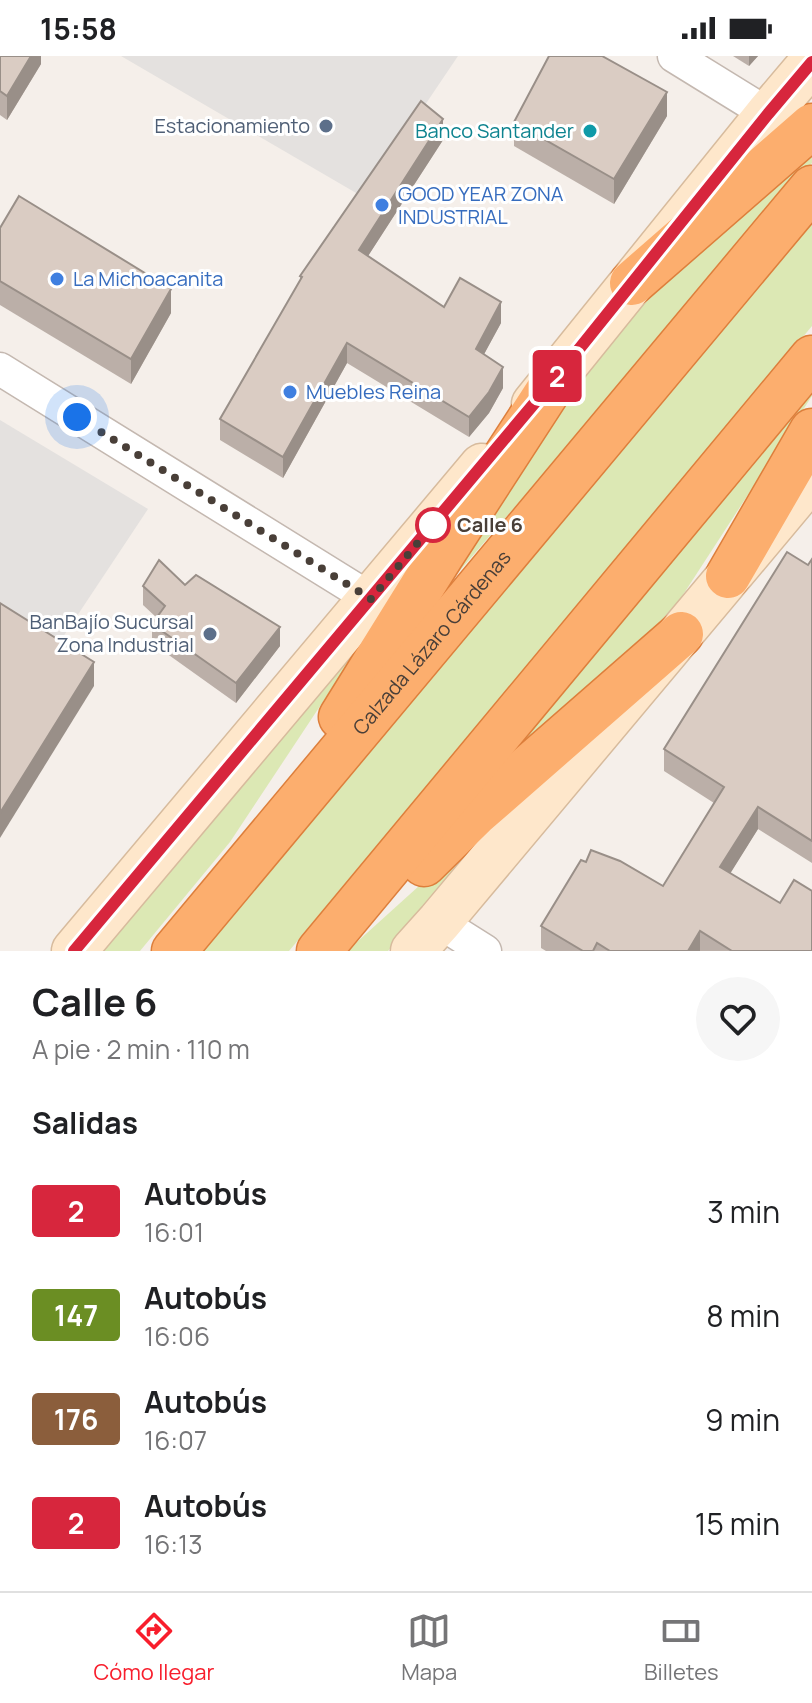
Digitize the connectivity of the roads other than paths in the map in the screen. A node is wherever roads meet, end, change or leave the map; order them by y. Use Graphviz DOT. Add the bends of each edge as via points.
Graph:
graph roads {
  1 [pos="674,56"];
  2 [pos="812,62"];
  3 [pos="768,114"];
  4 [pos="812,126"];
  5 [pos="812,188"];
  6 [pos="632,283"];
  7 [pos="812,358"];
  8 [pos="0,369"];
  9 [pos="559,374"];
  10 [pos="812,431"];
  11 [pos="812,477"];
  12 [pos="728,576"];
  13 [pos="371,599"];
  14 [pos="681,634"];
  15 [pos="254,855"];
  16 [pos="426,937"];
  17 [pos="74,951"];
  18 [pos="174,951"];
  19 [pos="319,951"];
  20 [pos="332,951"];
  21 [pos="485,951"];
  1 -- 3 [label="street"];
  2 -- 3 [label="main road"];
  3 -- 6 [label="main road"];
  4 -- 6 [label="highway"];
  5 -- 15 [label="highway, Calzada Lázaro Cárdenas"];
  6 -- 9 [label="main road"];
  7 -- 19 [label="highway"];
  8 -- 13 [label="street"];
  9 -- 13 [label="main road"];
  9 -- 15 [label="highway"];
  10 -- 12 [label="highway"];
  11 -- 12 [label="main road"];
  12 -- 14 [label="main road"];
  13 -- 17 [label="main road"];
  14 -- 16 [label="main road"];
  14 -- 20 [label="highway" via="475,814"];
  15 -- 18 [label="highway, Calzada Lázaro Cárdenas"];
  16 -- 21 [label="street"];
}
